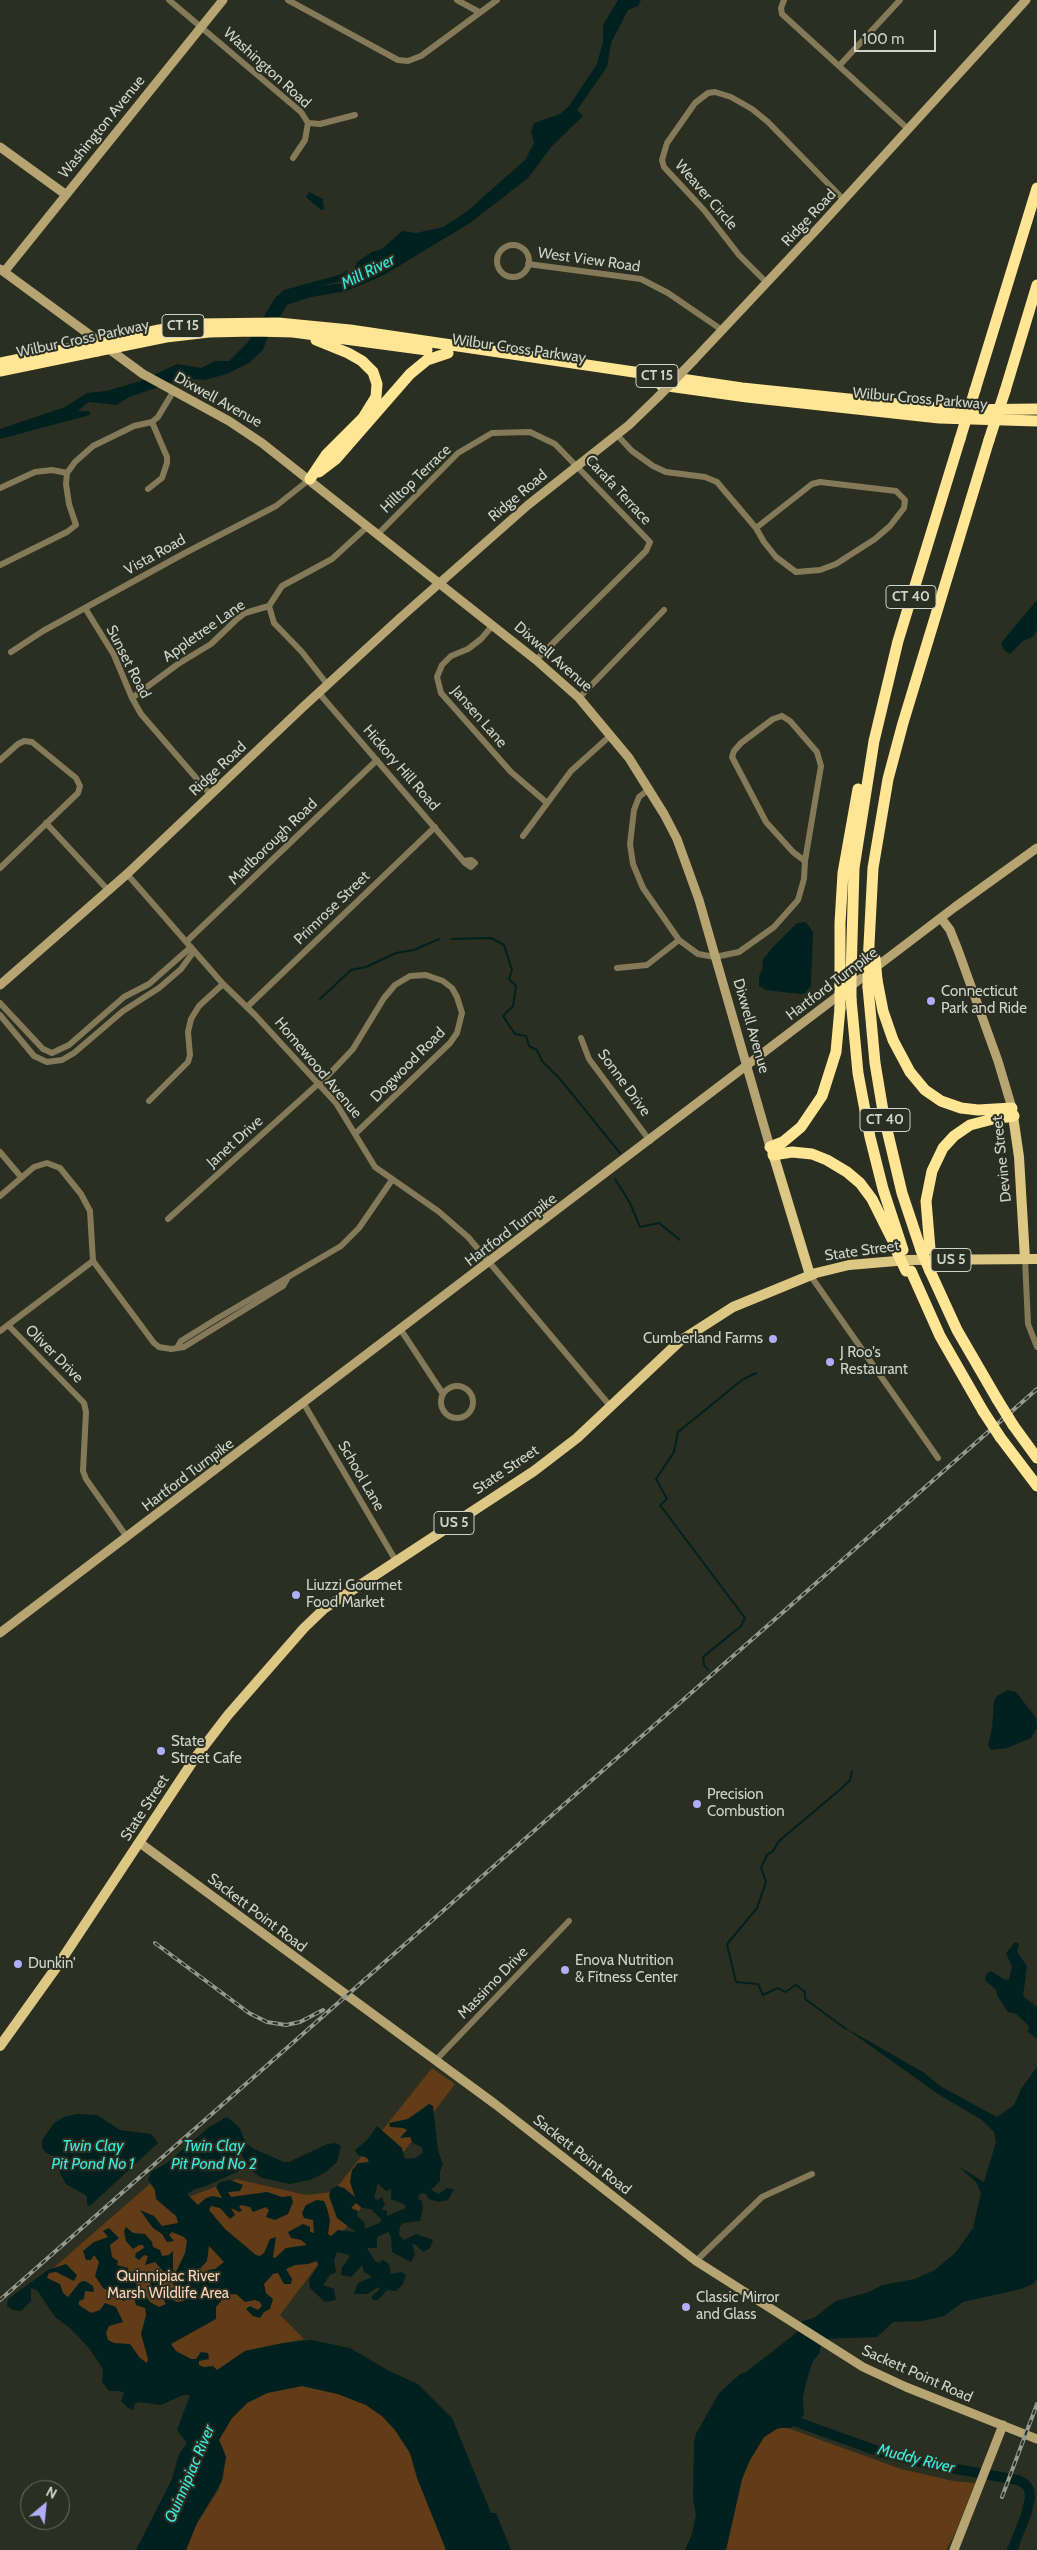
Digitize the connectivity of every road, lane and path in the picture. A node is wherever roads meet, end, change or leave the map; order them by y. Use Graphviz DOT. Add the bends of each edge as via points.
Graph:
graph roads {
  1 [pos="169,0"];
  2 [pos="223,0"];
  3 [pos="288,0"];
  4 [pos="457,0"];
  5 [pos="497,0"];
  6 [pos="784,0"];
  7 [pos="900,0"];
  8 [pos="1026,0"];
  9 [pos="479,12"];
  10 [pos="201,26"];
  11 [pos="839,66"];
  12 [pos="355,115"];
  13 [pos="308,123"];
  14 [pos="908,129"];
  15 [pos="0,147"];
  16 [pos="293,158"];
  17 [pos="1037,188"];
  18 [pos="66,194"];
  19 [pos="844,200"];
  20 [pos="528,264"];
  21 [pos="2,271"];
  22 [pos="767,283"];
  23 [pos="1037,285"];
  24 [pos="276,327"];
  25 [pos="722,330"];
  26 [pos="293,332"];
  27 [pos="92,348"];
  28 [pos="448,353"];
  29 [pos="0,363"];
  30 [pos="0,371"];
  31 [pos="174,392"];
  32 [pos="1037,409"];
  33 [pos="152,422"];
  34 [pos="1037,422"];
  35 [pos="530,432"];
  36 [pos="617,435"];
  37 [pos="578,465"];
  38 [pos="67,473"];
  39 [pos="310,479"];
  40 [pos="0,488"];
  41 [pos="148,489"];
  42 [pos="368,526"];
  43 [pos="756,528"];
  44 [pos="378,534"];
  45 [pos="0,565"];
  46 [pos="440,583"];
  47 [pos="269,606"];
  48 [pos="85,608"];
  49 [pos="664,610"];
  50 [pos="493,625"];
  51 [pos="11,652"];
  52 [pos="536,660"];
  53 [pos="327,684"];
  54 [pos="318,692"];
  55 [pos="132,698"];
  56 [pos="579,698"];
  57 [pos="611,735"];
  58 [pos="870,757"];
  59 [pos="0,760"];
  60 [pos="377,760"];
  61 [pos="649,789"];
  62 [pos="210,794"];
  63 [pos="546,802"];
  64 [pos="46,823"];
  65 [pos="434,827"];
  66 [pos="523,836"];
  67 [pos="1037,848"];
  68 [pos="464,861"];
  69 [pos="805,861"];
  70 [pos="0,868"];
  71 [pos="127,874"];
  72 [pos="108,890"];
  73 [pos="942,918"];
  74 [pos="679,940"];
  75 [pos="190,947"];
  76 [pos="716,957"];
  77 [pos="617,968"];
  78 [pos="873,983"];
  79 [pos="223,984"];
  80 [pos="0,985"];
  81 [pos="0,1003"];
  82 [pos="247,1007"];
  83 [pos="0,1015"];
  84 [pos="581,1038"];
  85 [pos="49,1053"];
  86 [pos="47,1062"];
  87 [pos="747,1066"];
  88 [pos="318,1084"];
  89 [pos="149,1101"];
  90 [pos="1013,1112"];
  91 [pos="356,1133"];
  92 [pos="650,1141"];
  93 [pos="772,1151"];
  94 [pos="0,1152"];
  95 [pos="21,1177"];
  96 [pos="392,1180"];
  97 [pos="0,1196"];
  98 [pos="168,1219"];
  99 [pos="900,1250"];
  100 [pos="926,1250"];
  101 [pos="1025,1259"];
  102 [pos="1037,1259"];
  103 [pos="93,1261"];
  104 [pos="491,1263"];
  105 [pos="810,1275"];
  106 [pos="8,1325"];
  107 [pos="401,1330"];
  108 [pos="0,1331"];
  109 [pos="1037,1347"];
  110 [pos="443,1394"];
  111 [pos="304,1404"];
  112 [pos="611,1407"];
  113 [pos="938,1458"];
  114 [pos="1037,1458"];
  115 [pos="1037,1486"];
  116 [pos="127,1537"];
  117 [pos="396,1561"];
  118 [pos="0,1633"];
  119 [pos="140,1843"];
  120 [pos="569,1922"];
  121 [pos="0,2046"];
  122 [pos="435,2061"];
  123 [pos="812,2174"];
  124 [pos="696,2261"];
  125 [pos="1003,2425"];
  126 [pos="1037,2439"];
  127 [pos="954,2550"];
  1 -- 10 [label="street, Washington Road"];
  2 -- 10 [label="main road, Washington Avenue"];
  3 -- 9 [label="street" via="398,60 408,61 420,56"];
  4 -- 9 [label="street"];
  5 -- 9 [label="street"];
  6 -- 11 [label="street" via="782,14"];
  7 -- 11 [label="street"];
  8 -- 14 [label="main road, Ridge Road"];
  10 -- 13 [label="street, Washington Road" via="291,102"];
  10 -- 18 [label="main road, Washington Avenue"];
  11 -- 14 [label="street"];
  12 -- 13 [label="street" via="320,124"];
  13 -- 16 [label="street, Washington Road" via="305,140"];
  14 -- 19 [label="main road, Ridge Road"];
  15 -- 18 [label="main road"];
  17 -- 58 [label="highway, CT 40, bridge" via="894,658"];
  18 -- 21 [label="main road, Washington Avenue"];
  19 -- 22 [label="main road, Ridge Road"];
  19 -- 22 [label="street, Weaver Circle" via="752,109 715,92 695,103 667,143 662,160 664,167"];
  20 -- 20 [label="street, West View Road" via="524,250 516,246 507,246 497,257 499,270 510,277 521,274"];
  20 -- 25 [label="street, West View Road" via="642,279"];
  21 -- 31 [label="main road, Dixwell Avenue" via="146,376"];
  22 -- 25 [label="main road, Ridge Road"];
  23 -- 78 [label="highway, CT 40, bridge" via="895,750 881,812 871,889"];
  24 -- 26 [label="highway, Wilbur Cross Parkway / CT 15"];
  24 -- 27 [label="highway, Wilbur Cross Parkway / CT 15, bridge" via="256,326"];
  24 -- 32 [label="highway, Wilbur Cross Parkway / CT 15" via="350,330 742,388 955,410"];
  25 -- 36 [label="main road, Ridge Road, bridge"];
  26 -- 28 [label="highway, Wilbur Cross Parkway / CT 15"];
  26 -- 39 [label="highway" via="362,361 373,372 377,384 376,397 363,418 326,456"];
  27 -- 29 [label="highway, Wilbur Cross Parkway / CT 15"];
  27 -- 30 [label="highway, Wilbur Cross Parkway / CT 15"];
  28 -- 34 [label="highway, Wilbur Cross Parkway / CT 15" via="756,398 939,418"];
  28 -- 39 [label="highway" via="427,360 410,374 336,459"];
  31 -- 33 [label="street"];
  31 -- 39 [label="main road, Dixwell Avenue" via="245,431"];
  33 -- 38 [label="street" via="134,426 93,446 81,454"];
  33 -- 41 [label="street" via="167,463 162,478"];
  35 -- 37 [label="street, Carafa Terrace" via="555,444"];
  35 -- 44 [label="street, Hilltop Terrace" via="492,433 458,453"];
  36 -- 37 [label="main road, Ridge Road"];
  36 -- 43 [label="street" via="632,451 666,472 705,477 717,482"];
  37 -- 46 [label="main road, Ridge Road"];
  37 -- 52 [label="street, Carafa Terrace" via="650,542 646,551"];
  38 -- 40 [label="street" via="52,470 35,472"];
  38 -- 45 [label="street" via="67,494 76,526"];
  39 -- 42 [label="main road, Dixwell Avenue"];
  39 -- 48 [label="street, Vista Road" via="276,506"];
  42 -- 44 [label="main road, Dixwell Avenue"];
  42 -- 47 [label="street" via="332,559 282,586"];
  43 -- 43 [label="street" via="812,484 820,482 888,490 905,500 904,508 885,530 836,564 820,570 804,572 790,568 764,542"];
  44 -- 46 [label="main road, Dixwell Avenue"];
  46 -- 50 [label="main road, Dixwell Avenue"];
  46 -- 53 [label="main road, Ridge Road"];
  47 -- 53 [label="street" via="274,623"];
  47 -- 55 [label="street, Appletree Lane" via="246,613 211,644"];
  48 -- 51 [label="street, Vista Road"];
  48 -- 55 [label="street, Sunset Road" via="114,654"];
  49 -- 56 [label="street"];
  50 -- 52 [label="main road, Dixwell Avenue"];
  50 -- 63 [label="street, Jansen Lane" via="481,639 442,665 437,677 441,693 511,772"];
  52 -- 56 [label="main road, Dixwell Avenue"];
  53 -- 54 [label="main road, Ridge Road"];
  54 -- 60 [label="street, Hickory Hill Road"];
  54 -- 62 [label="main road, Ridge Road"];
  55 -- 62 [label="street, Sunset Road" via="141,714"];
  56 -- 57 [label="main road, Dixwell Avenue"];
  57 -- 61 [label="main road, Dixwell Avenue"];
  57 -- 63 [label="street" via="571,771"];
  58 -- 93 [label="highway, bridge" via="860,780 844,857 836,1052 822,1096 800,1127"];
  58 -- 99 [label="highway, CT 40, bridge" via="854,868 851,999 857,1066 868,1128"];
  59 -- 64 [label="street" via="24,741 32,742 76,778 80,786 78,793"];
  60 -- 65 [label="street, Hickory Hill Road"];
  60 -- 75 [label="street, Marlborough Road"];
  61 -- 74 [label="street" via="639,797 634,810 631,855 643,888"];
  61 -- 76 [label="main road, Dixwell Avenue" via="688,866"];
  62 -- 71 [label="main road, Ridge Road"];
  63 -- 66 [label="street"];
  64 -- 70 [label="street"];
  64 -- 72 [label="street"];
  65 -- 68 [label="street, Hickory Hill Road"];
  65 -- 82 [label="street, Primrose Street"];
  67 -- 73 [label="main road, Hartford Turnpike"];
  69 -- 69 [label="street" via="821,766 817,752 782,716 773,719 742,743 732,757 766,822"];
  69 -- 76 [label="street" via="800,895 787,915 750,946"];
  71 -- 72 [label="main road, Ridge Road"];
  71 -- 75 [label="street, Homewood Avenue"];
  72 -- 80 [label="main road, Ridge Road"];
  73 -- 87 [label="main road, Hartford Turnpike"];
  73 -- 90 [label="main road, Devine Street" via="958,950 998,1060"];
  74 -- 76 [label="street" via="698,954"];
  74 -- 77 [label="street" via="647,965"];
  75 -- 79 [label="street, Homewood Avenue"];
  75 -- 85 [label="street, Marlborough Road" via="149,984 118,1002 69,1045"];
  75 -- 86 [label="street, Marlborough Road" via="175,974 123,1011 74,1053 62,1060"];
  76 -- 87 [label="main road, Dixwell Avenue"];
  78 -- 90 [label="highway" via="892,1040 910,1072 925,1090 961,1108"];
  78 -- 100 [label="highway, CT 40" via="875,1063 884,1117 900,1186"];
  79 -- 82 [label="street, Homewood Avenue"];
  79 -- 89 [label="street" via="191,1019 188,1062"];
  81 -- 85 [label="street"];
  82 -- 88 [label="street, Homewood Avenue"];
  83 -- 86 [label="street" via="34,1056"];
  84 -- 92 [label="street, Sonne Drive" via="589,1058"];
  85 -- 86 [label="street"];
  87 -- 92 [label="main road, Hartford Turnpike"];
  87 -- 93 [label="main road, Dixwell Avenue"];
  88 -- 91 [label="street, Homewood Avenue"];
  88 -- 91 [label="street, Dogwood Road" via="353,1049 395,985 410,976 426,975 443,980 452,988 462,1013 461,1023 450,1044"];
  88 -- 98 [label="street, Janet Drive"];
  90 -- 100 [label="highway" via="970,1125 943,1148 932,1171 926,1201"];
  90 -- 101 [label="main road, Devine Street"];
  91 -- 96 [label="street, Homewood Avenue" via="375,1167"];
  92 -- 104 [label="main road, Hartford Turnpike"];
  93 -- 99 [label="highway" via="806,1153 847,1172 864,1186"];
  93 -- 105 [label="main road, Dixwell Avenue"];
  94 -- 95 [label="street"];
  95 -- 97 [label="street"];
  95 -- 103 [label="street" via="40,1164 60,1168 90,1211"];
  96 -- 103 [label="street" via="350,1238 181,1341 177,1348 165,1349 154,1343"];
  96 -- 104 [label="street, Homewood Avenue" via="452,1222"];
  99 -- 115 [label="highway, CT 40, bridge" via="927,1309 983,1411"];
  100 -- 114 [label="highway, bridge" via="942,1289 943,1301 967,1350"];
  101 -- 102 [label="main road, State Street / US 5"];
  101 -- 105 [label="main road, State Street / US 5" via="884,1261"];
  101 -- 109 [label="street, Devine Street" via="1028,1324"];
  103 -- 106 [label="street"];
  104 -- 107 [label="main road, Hartford Turnpike"];
  104 -- 112 [label="street, Homewood Avenue"];
  105 -- 112 [label="main road, State Street / US 5" via="742,1303 698,1328 660,1357"];
  105 -- 113 [label="street"];
  106 -- 108 [label="street"];
  106 -- 116 [label="street, Oliver Drive" via="84,1403 83,1471"];
  107 -- 110 [label="street"];
  107 -- 111 [label="main road, Hartford Turnpike"];
  110 -- 110 [label="street" via="440,1404 449,1417 464,1417 472,1409 473,1399 462,1387 451,1387"];
  111 -- 116 [label="main road, Hartford Turnpike"];
  111 -- 117 [label="street, School Lane"];
  112 -- 117 [label="main road, State Street / US 5" via="534,1471"];
  116 -- 118 [label="main road, Hartford Turnpike"];
  117 -- 119 [label="main road, State Street / US 5" via="325,1608 302,1631 216,1730"];
  119 -- 121 [label="main road, State Street / US 5"];
  119 -- 122 [label="main road, Sackett Point Road"];
  120 -- 122 [label="street, Massimo Drive"];
  122 -- 124 [label="main road, Sackett Point Road"];
  123 -- 124 [label="street" via="762,2198"];
  124 -- 125 [label="main road, Sackett Point Road" via="822,2343 887,2378"];
  125 -- 126 [label="main road, Sackett Point Road"];
  125 -- 127 [label="main road"];
}
